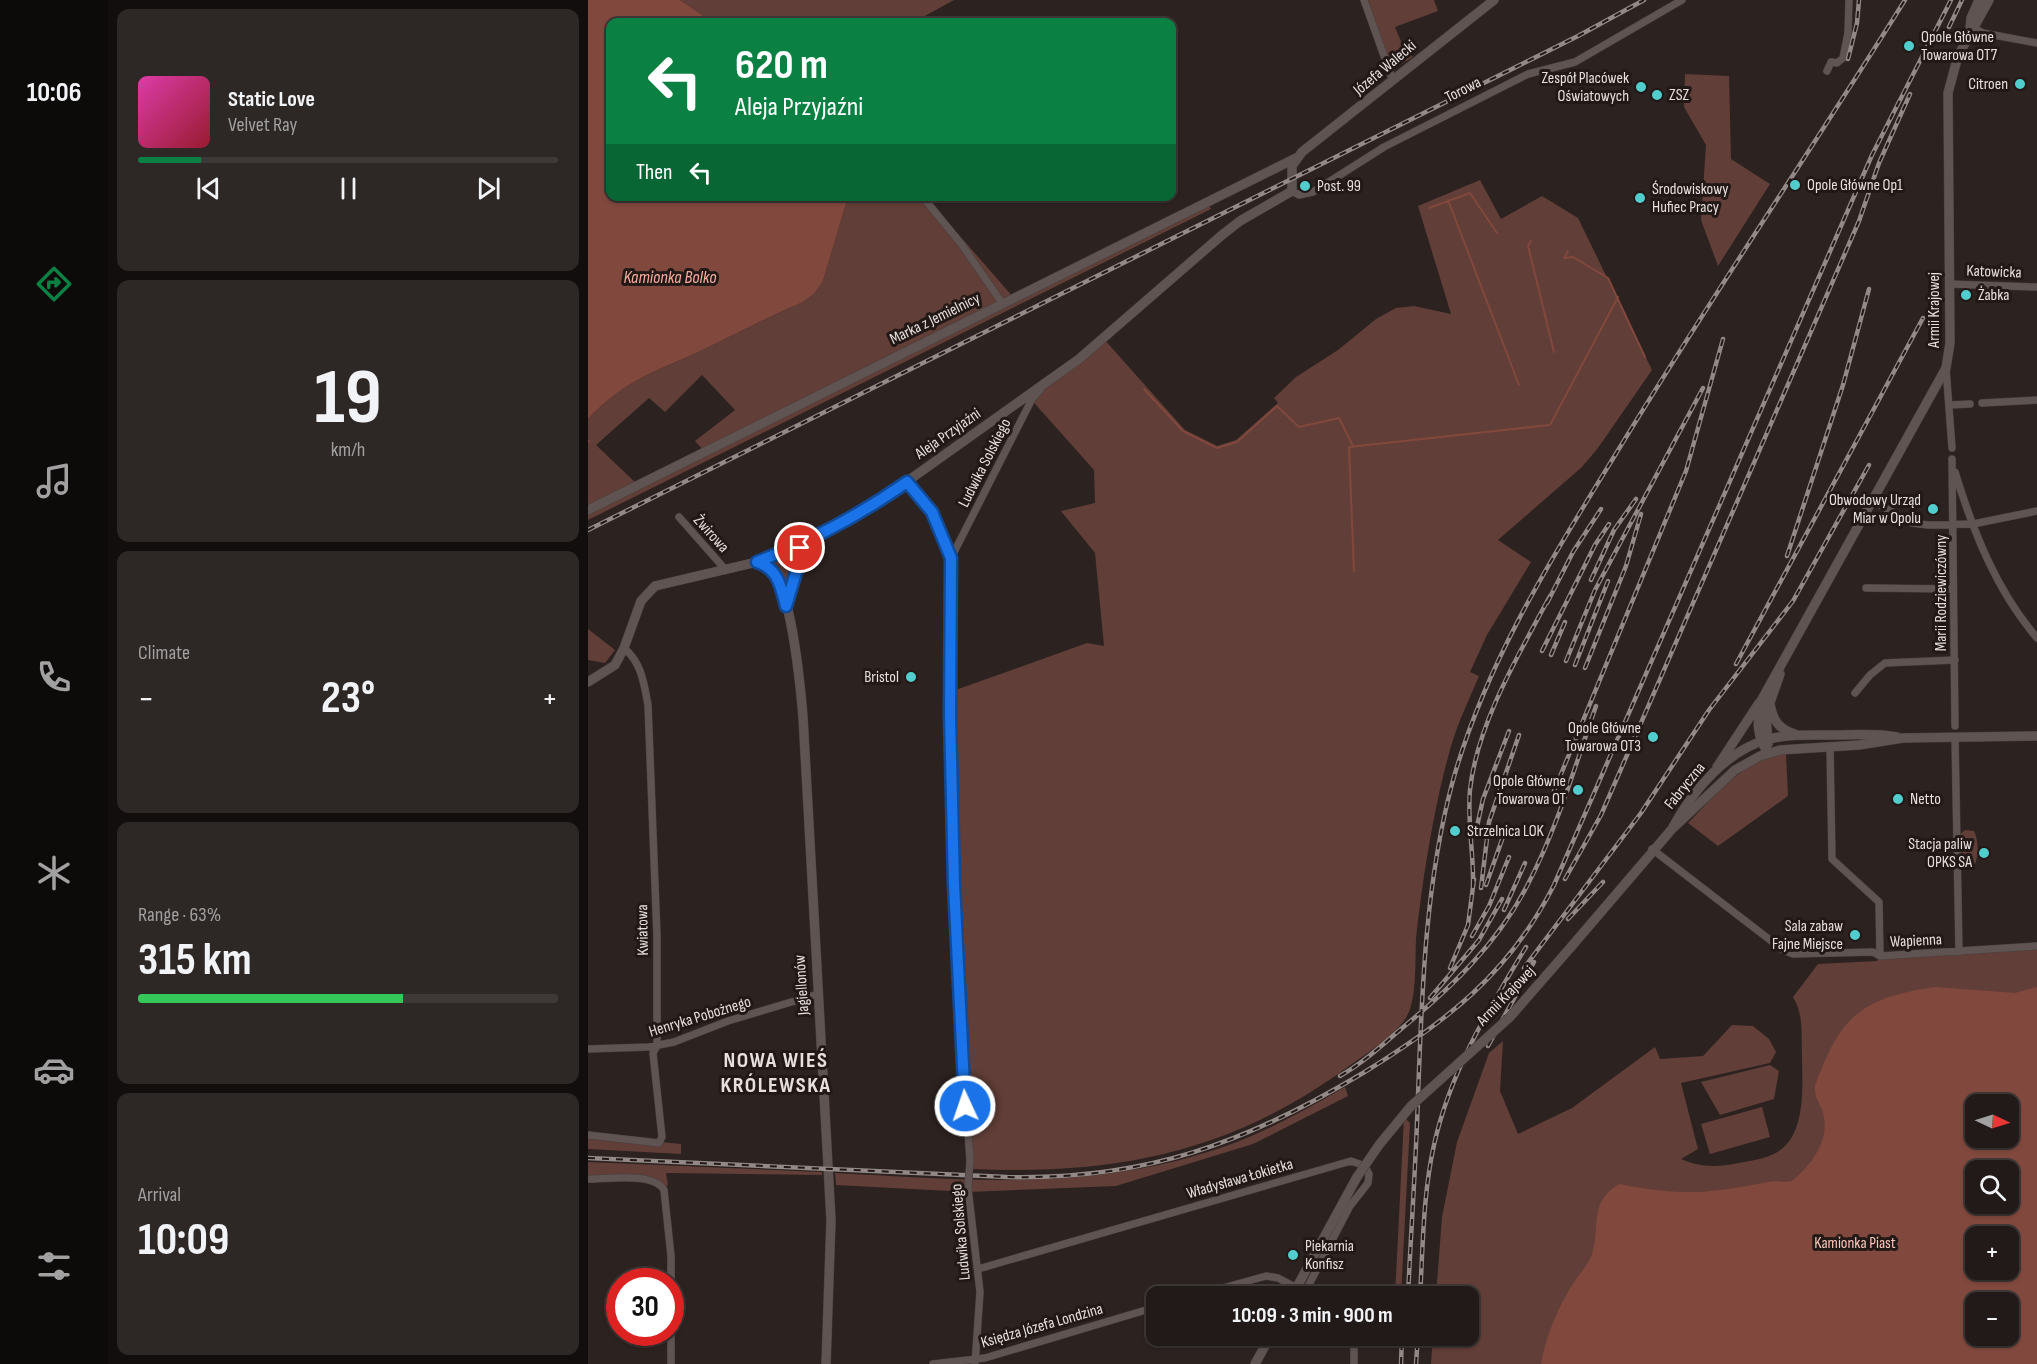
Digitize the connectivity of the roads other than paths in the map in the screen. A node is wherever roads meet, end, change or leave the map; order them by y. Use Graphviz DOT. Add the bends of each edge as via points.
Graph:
graph roads {
  1 [pos="1364,0"];
  2 [pos="1494,0"];
  3 [pos="1682,0"];
  4 [pos="1849,0"];
  5 [pos="1979,0"];
  6 [pos="1989,0"];
  7 [pos="1972,32"];
  8 [pos="2037,43"];
  9 [pos="1827,71"];
  10 [pos="1393,81"];
  11 [pos="1296,158"];
  12 [pos="1292,191"];
  13 [pos="926,201"];
  14 [pos="1949,284"];
  15 [pos="2037,287"];
  16 [pos="1002,303"];
  17 [pos="1946,368"];
  18 [pos="1046,383"];
  19 [pos="2037,400"];
  20 [pos="1982,403"];
  21 [pos="1970,404"];
  22 [pos="1950,405"];
  23 [pos="1952,448"];
  24 [pos="907,482"];
  25 [pos="1873,501"];
  26 [pos="588,510"];
  27 [pos="2037,511"];
  28 [pos="679,517"];
  29 [pos="1954,523"];
  30 [pos="1973,524"];
  31 [pos="799,546"];
  32 [pos="951,558"];
  33 [pos="757,562"];
  34 [pos="724,568"];
  35 [pos="1866,588"];
  36 [pos="1953,589"];
  37 [pos="786,606"];
  38 [pos="2037,638"];
  39 [pos="624,648"];
  40 [pos="1955,660"];
  41 [pos="588,682"];
  42 [pos="1855,693"];
  43 [pos="1766,702"];
  44 [pos="1955,726"];
  45 [pos="1800,735"];
  46 [pos="2037,736"];
  47 [pos="1903,738"];
  48 [pos="1955,738"];
  49 [pos="1764,740"];
  50 [pos="1830,747"];
  51 [pos="1768,753"];
  52 [pos="1713,774"];
  53 [pos="1672,829"];
  54 [pos="1652,849"];
  55 [pos="2037,945"];
  56 [pos="1959,952"];
  57 [pos="1880,956"];
  58 [pos="818,994"];
  59 [pos="657,1046"];
  60 [pos="588,1049"];
  61 [pos="588,1135"];
  62 [pos="588,1179"];
  63 [pos="978,1269"];
  64 [pos="1230,1286"];
  65 [pos="1288,1286"];
  66 [pos="1301,1286"];
  67 [pos="1301,1286"];
  68 [pos="1146,1310"];
  69 [pos="1265,1346"];
  70 [pos="1354,1346"];
  71 [pos="975,1361"];
  72 [pos="671,1364"];
  73 [pos="826,1364"];
  74 [pos="933,1364"];
  75 [pos="1255,1364"];
  76 [pos="1354,1364"];
  1 -- 10 [label="street"];
  2 -- 10 [label="street, Józefa Walecki"];
  3 -- 12 [label="street, Torowa" via="1575,62 1528,74 1384,147 1313,192 1299,195"];
  4 -- 9 [label="street" via="1845,53 1842,61 1831,62"];
  5 -- 7 [label="street" via="1971,18"];
  6 -- 7 [label="street, Armii Krajowej"];
  7 -- 8 [label="street"];
  7 -- 14 [label="street, Armii Krajowej" via="1952,72 1948,93"];
  10 -- 11 [label="street, Józefa Walecki"];
  11 -- 12 [label="street" via="1291,170"];
  11 -- 16 [label="street, Marka z Jemielnicy"];
  12 -- 18 [label="street, Aleja Przyjaźni" via="1231,228 1079,360"];
  13 -- 16 [label="street"];
  14 -- 15 [label="street, Katowicka"];
  14 -- 17 [label="street, Armii Krajowej" via="1950,343"];
  16 -- 26 [label="street, Marka z Jemielnicy"];
  17 -- 22 [label="street"];
  17 -- 25 [label="street, Armii Krajowej"];
  18 -- 24 [label="street, Aleja Przyjaźni"];
  18 -- 32 [label="street, Ludwika Solskiego" via="1032,399"];
  19 -- 20 [label="street"];
  21 -- 22 [label="street"];
  22 -- 23 [label="street"];
  24 -- 31 [label="street, Aleja Przyjaźni" via="867,510"];
  24 -- 32 [label="street, Ludwika Solskiego" via="932,512"];
  25 -- 29 [label="street" via="1912,523"];
  25 -- 43 [label="street, Armii Krajowej"];
  27 -- 30 [label="street"];
  28 -- 34 [label="street, Żwirowa"];
  29 -- 30 [label="street"];
  29 -- 30 [label="street, Marii Rodziewiczówny" via="1952,461"];
  29 -- 36 [label="street, Marii Rodziewiczówny"];
  30 -- 38 [label="street" via="2002,589"];
  31 -- 33 [label="street, Aleja Przyjaźni"];
  31 -- 37 [label="street, Jagiellonów" via="800,559"];
  32 -- 63 [label="street, Ludwika Solskiego, bridge" via="950,715 957,975 970,1161 968,1188"];
  33 -- 34 [label="street, Aleja Przyjaźni"];
  33 -- 37 [label="street, Jagiellonów" via="767,565 776,575"];
  34 -- 39 [label="street, Aleja Przyjaźni" via="651,589 638,606"];
  35 -- 36 [label="street"];
  36 -- 40 [label="street, Marii Rodziewiczówny"];
  37 -- 58 [label="street, Jagiellonów" via="803,717"];
  39 -- 41 [label="street, Aleja Przyjaźni" via="615,664"];
  39 -- 59 [label="street, Kwiatowa" via="634,656 640,669 648,705"];
  40 -- 42 [label="street" via="1885,663"];
  40 -- 44 [label="street, Marii Rodziewiczówny"];
  43 -- 45 [label="street" via="1779,727"];
  43 -- 49 [label="street, Armii Krajowej" via="1757,725"];
  43 -- 52 [label="street"];
  45 -- 47 [label="street, Fabryczna"];
  45 -- 49 [label="street, Fabryczna"];
  46 -- 48 [label="street, Fabryczna"];
  47 -- 48 [label="street, Fabryczna"];
  47 -- 50 [label="street, Fabryczna"];
  48 -- 56 [label="street"];
  49 -- 51 [label="street"];
  49 -- 52 [label="street, Fabryczna" via="1736,754"];
  50 -- 51 [label="street, Fabryczna"];
  50 -- 57 [label="street, Wapienna" via="1832,859 1879,902"];
  51 -- 53 [label="street, Fabryczna" via="1735,770"];
  52 -- 53 [label="street, Fabryczna" via="1680,813"];
  53 -- 54 [label="street, Armii Krajowej"];
  54 -- 57 [label="street" via="1787,952 1873,952"];
  54 -- 66 [label="street, Armii Krajowej, bridge" via="1510,1017 1411,1106 1379,1145 1357,1177"];
  55 -- 56 [label="street, Wapienna"];
  56 -- 57 [label="street, Wapienna"];
  58 -- 59 [label="street, Henryka Pobożnego"];
  58 -- 73 [label="street, Jagiellonów" via="831,1220"];
  59 -- 60 [label="street, Henryka Pobożnego"];
  59 -- 61 [label="street, Kwiatowa" via="652,1053 662,1137 659,1143"];
  62 -- 72 [label="street" via="648,1179 664,1190 671,1256"];
  63 -- 67 [label="street, Władysława Łokietka" via="1351,1161 1361,1163 1370,1174 1368,1183"];
  63 -- 71 [label="street, Ludwika Solskiego" via="980,1302"];
  64 -- 65 [label="street" via="1266,1276 1278,1278"];
  68 -- 71 [label="street, Księdza Józefa Londzina"];
  69 -- 75 [label="street"];
  70 -- 76 [label="street"];
  71 -- 74 [label="street, Księdza Józefa Londzina"];
}
